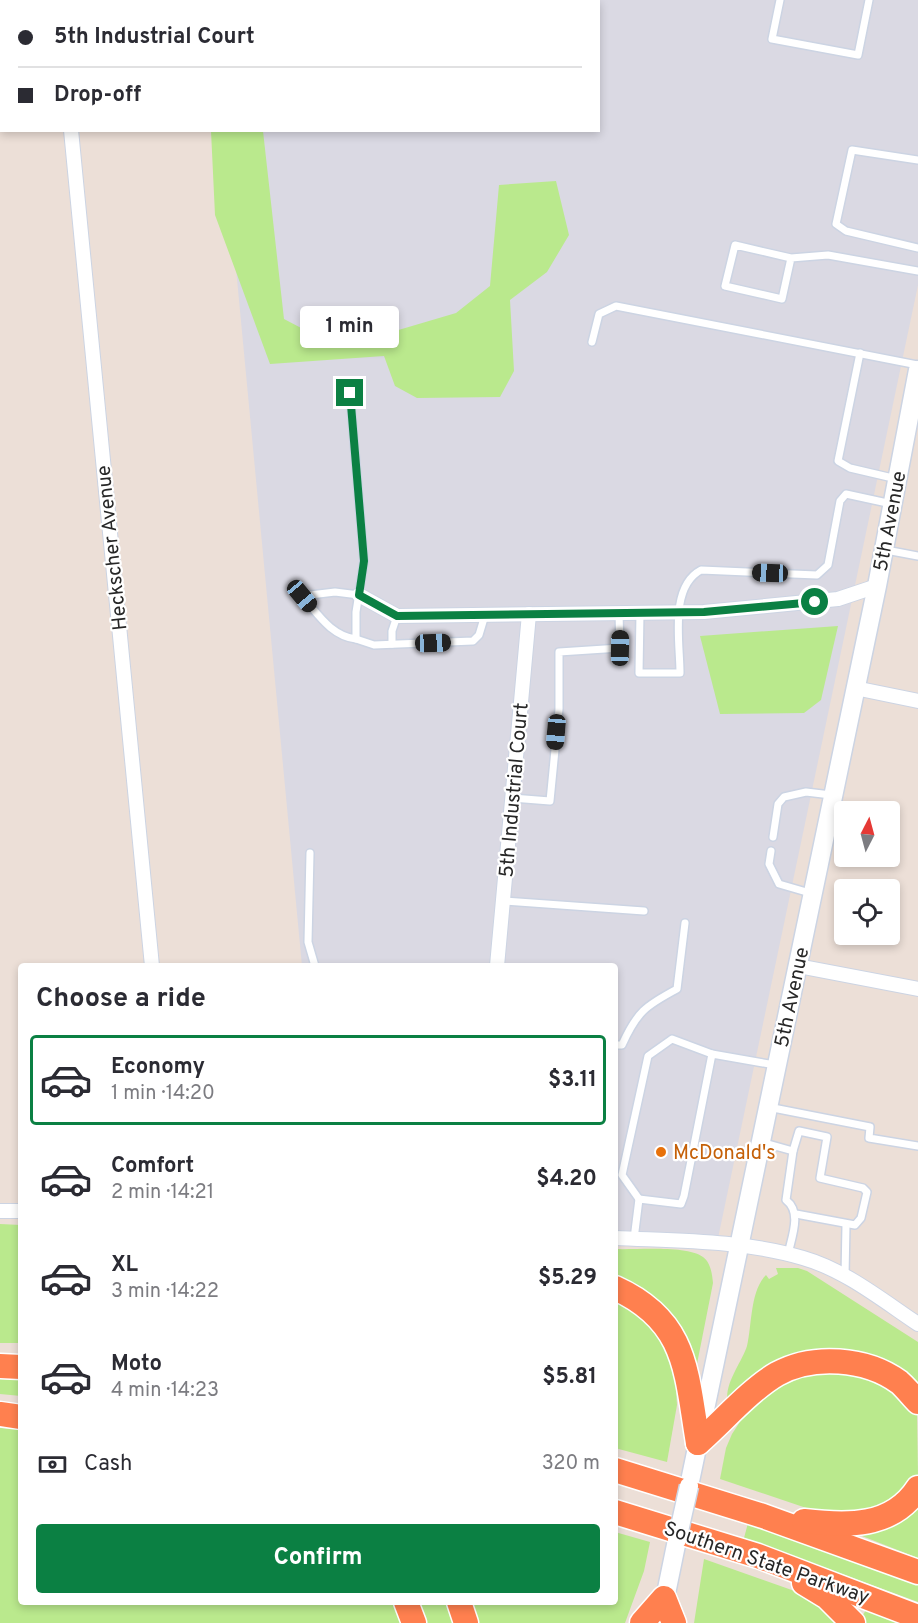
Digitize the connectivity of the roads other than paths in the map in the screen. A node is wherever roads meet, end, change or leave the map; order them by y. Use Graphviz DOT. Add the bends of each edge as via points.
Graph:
graph roads {
  1 [pos="780,0"];
  2 [pos="869,0"];
  3 [pos="71,132"];
  4 [pos="918,160"];
  5 [pos="918,248"];
  6 [pos="791,258"];
  7 [pos="918,271"];
  8 [pos="592,342"];
  9 [pos="860,353"];
  10 [pos="918,365"];
  11 [pos="918,370"];
  12 [pos="350,393"];
  13 [pos="915,403"];
  14 [pos="897,479"];
  15 [pos="892,504"];
  16 [pos="883,550"];
  17 [pos="918,556"];
  18 [pos="876,586"];
  19 [pos="359,595"];
  20 [pos="680,612"];
  21 [pos="619,613"];
  22 [pos="640,613"];
  23 [pos="529,614"];
  24 [pos="484,615"];
  25 [pos="397,616"];
  26 [pos="356,639"];
  27 [pos="392,644"];
  28 [pos="855,688"];
  29 [pos="918,701"];
  30 [pos="833,795"];
  31 [pos="512,798"];
  32 [pos="773,837"];
  33 [pos="771,851"];
  34 [pos="310,853"];
  35 [pos="813,893"];
  36 [pos="503,901"];
  37 [pos="644,911"];
  38 [pos="685,923"];
  39 [pos="152,963"];
  40 [pos="314,963"];
  41 [pos="497,963"];
  42 [pos="798,966"];
  43 [pos="918,989"];
  44 [pos="618,1045"];
  45 [pos="712,1054"];
  46 [pos="777,1065"];
  47 [pos="768,1107"];
  48 [pos="761,1142"];
  49 [pos="918,1146"];
  50 [pos="793,1151"];
  51 [pos="639,1199"];
  52 [pos="0,1210"];
  53 [pos="18,1211"];
  54 [pos="796,1214"];
  55 [pos="846,1225"];
  56 [pos="618,1238"];
  57 [pos="634,1239"];
  58 [pos="739,1245"];
  59 [pos="788,1255"];
  60 [pos="845,1276"];
  61 [pos="618,1289"];
  62 [pos="918,1324"];
  63 [pos="0,1365"];
  64 [pos="18,1366"];
  65 [pos="918,1402"];
  66 [pos="0,1407"];
  67 [pos="18,1408"];
  68 [pos="0,1414"];
  69 [pos="18,1417"];
  70 [pos="698,1443"];
  71 [pos="619,1471"];
  72 [pos="918,1488"];
  73 [pos="618,1513"];
  74 [pos="763,1516"];
  75 [pos="618,1518"];
  76 [pos="644,1521"];
  77 [pos="758,1556"];
  78 [pos="918,1572"];
  79 [pos="664,1598"];
  80 [pos="407,1605"];
  81 [pos="460,1605"];
  82 [pos="918,1617"];
  83 [pos="414,1623"];
  84 [pos="466,1623"];
  85 [pos="642,1623"];
  86 [pos="660,1623"];
  87 [pos="674,1623"];
  88 [pos="853,1623"];
  1 -- 2 [label="lane" via="772,39 858,55"];
  3 -- 39 [label="street, Heckscher Avenue"];
  4 -- 5 [label="lane" via="852,150 836,224 846,231"];
  6 -- 6 [label="lane" via="735,245 725,286 782,298"];
  6 -- 7 [label="lane" via="828,255"];
  8 -- 9 [label="lane" via="598,314 616,306"];
  9 -- 10 [label="lane"];
  9 -- 14 [label="lane" via="838,461 850,468"];
  11 -- 13 [label="main road, 5th Avenue"];
  12 -- 19 [label="lane" via="364,561"];
  13 -- 14 [label="main road, 5th Avenue"];
  14 -- 15 [label="main road, 5th Avenue"];
  15 -- 16 [label="main road, 5th Avenue"];
  15 -- 20 [label="lane" via="846,494 840,501 828,565 817,575 701,570 684,585"];
  16 -- 17 [label="lane"];
  16 -- 18 [label="main road, 5th Avenue"];
  18 -- 20 [label="street" via="838,599"];
  18 -- 28 [label="main road, 5th Avenue"];
  19 -- 25 [label="street"];
  19 -- 26 [label="lane"];
  19 -- 26 [label="lane" via="335,592 302,596 326,625 343,638"];
  20 -- 22 [label="street"];
  20 -- 22 [label="lane" via="680,674 639,673"];
  21 -- 22 [label="street"];
  21 -- 23 [label="street"];
  21 -- 31 [label="lane" via="620,648 559,652 559,709 550,801"];
  23 -- 24 [label="street"];
  23 -- 31 [label="street, 5th Industrial Court"];
  24 -- 25 [label="street"];
  24 -- 27 [label="lane" via="479,635 473,641"];
  25 -- 27 [label="lane"];
  26 -- 27 [label="lane" via="374,645"];
  28 -- 29 [label="street"];
  28 -- 30 [label="main road, 5th Avenue"];
  30 -- 32 [label="lane" via="806,792 784,797 778,804"];
  30 -- 35 [label="main road, 5th Avenue"];
  31 -- 36 [label="street, 5th Industrial Court"];
  33 -- 35 [label="lane" via="769,864 779,884"];
  34 -- 40 [label="lane" via="308,942"];
  35 -- 42 [label="main road, 5th Avenue"];
  36 -- 37 [label="lane"];
  36 -- 41 [label="street, 5th Industrial Court"];
  38 -- 44 [label="lane" via="677,989 635,1017 622,1046"];
  42 -- 43 [label="street"];
  42 -- 46 [label="main road, 5th Avenue"];
  45 -- 46 [label="lane"];
  45 -- 51 [label="lane" via="681,1203"];
  45 -- 51 [label="lane" via="672,1039 648,1056 622,1175"];
  46 -- 47 [label="main road, 5th Avenue"];
  47 -- 48 [label="main road, 5th Avenue"];
  47 -- 49 [label="lane" via="870,1127 869,1138"];
  48 -- 50 [label="lane"];
  48 -- 58 [label="main road, 5th Avenue"];
  50 -- 54 [label="lane" via="786,1200"];
  50 -- 55 [label="lane" via="799,1131 827,1137 820,1178 867,1192 861,1218 855,1225"];
  51 -- 57 [label="lane"];
  52 -- 53 [label="street"];
  54 -- 55 [label="lane"];
  54 -- 59 [label="lane"];
  55 -- 60 [label="lane"];
  56 -- 57 [label="street"];
  57 -- 58 [label="street"];
  58 -- 59 [label="street"];
  58 -- 70 [label="main road, 5th Avenue"];
  59 -- 60 [label="street"];
  60 -- 62 [label="street"];
  61 -- 70 [label="highway" via="638,1298 659,1316 675,1339 685,1366"];
  63 -- 64 [label="highway"];
  65 -- 70 [label="highway" via="899,1382 870,1367 838,1360 808,1364 779,1373 755,1389"];
  66 -- 67 [label="highway"];
  68 -- 69 [label="highway"];
  70 -- 79 [label="main road, 5th Avenue, bridge"];
  71 -- 74 [label="highway, Southern State Parkway"];
  72 -- 74 [label="highway" via="910,1501 890,1516 864,1523 837,1525"];
  73 -- 76 [label="highway, Southern State Parkway"];
  74 -- 78 [label="highway, Southern State Parkway"];
  75 -- 76 [label="highway"];
  76 -- 77 [label="highway, Southern State Parkway"];
  77 -- 82 [label="highway, Southern State Parkway"];
  77 -- 88 [label="highway" via="827,1597"];
  79 -- 85 [label="highway"];
  79 -- 86 [label="main road, 5th Avenue"];
  79 -- 87 [label="highway"];
  80 -- 83 [label="highway"];
  81 -- 84 [label="highway"];
}
